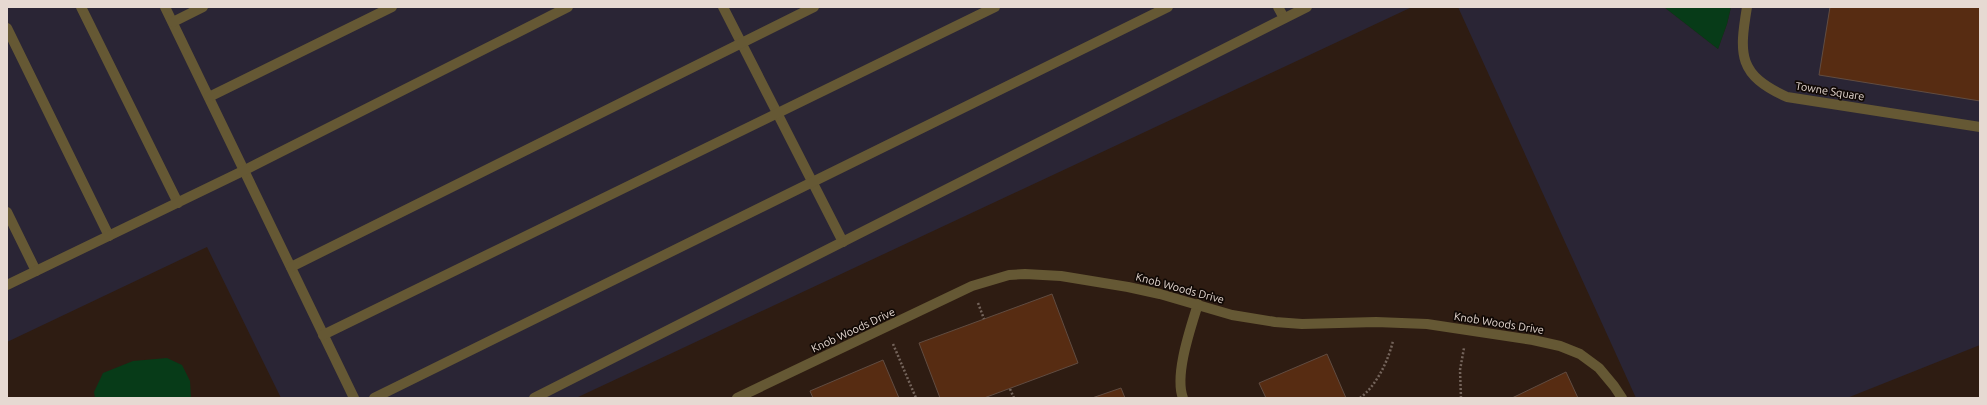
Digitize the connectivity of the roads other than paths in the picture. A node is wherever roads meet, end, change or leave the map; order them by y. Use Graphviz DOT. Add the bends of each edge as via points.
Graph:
graph roads {
  1 [pos="81,7"];
  2 [pos="165,7"];
  3 [pos="203,7"];
  4 [pos="392,7"];
  5 [pos="568,7"];
  6 [pos="723,7"];
  7 [pos="814,7"];
  8 [pos="995,7"];
  9 [pos="1168,7"];
  10 [pos="1278,7"];
  11 [pos="1307,7"];
  12 [pos="1747,7"];
  13 [pos="1284,18"];
  14 [pos="173,22"];
  15 [pos="7,28"];
  16 [pos="741,43"];
  17 [pos="209,97"];
  18 [pos="778,114"];
  19 [pos="1980,127"];
  20 [pos="245,170"];
  21 [pos="812,182"];
  22 [pos="178,203"];
  23 [pos="7,212"];
  24 [pos="109,236"];
  25 [pos="843,242"];
  26 [pos="291,267"];
  27 [pos="36,271"];
  28 [pos="7,285"];
  29 [pos="1198,304"];
  30 [pos="324,334"];
  31 [pos="354,398"];
  32 [pos="374,398"];
  33 [pos="534,398"];
  34 [pos="737,398"];
  35 [pos="1183,398"];
  36 [pos="1622,398"];
  1 -- 22 [label="street"];
  2 -- 14 [label="street"];
  3 -- 14 [label="street"];
  4 -- 17 [label="street"];
  5 -- 20 [label="street"];
  6 -- 16 [label="street"];
  7 -- 16 [label="street"];
  8 -- 18 [label="street"];
  9 -- 21 [label="street"];
  10 -- 13 [label="street"];
  11 -- 13 [label="street"];
  12 -- 19 [label="street, Towne Square" via="1742,52 1747,67 1771,90 1787,97"];
  13 -- 25 [label="street"];
  14 -- 17 [label="street"];
  15 -- 24 [label="street"];
  16 -- 18 [label="street"];
  16 -- 26 [label="street"];
  17 -- 20 [label="street"];
  18 -- 21 [label="street"];
  18 -- 30 [label="street"];
  20 -- 22 [label="street"];
  20 -- 26 [label="street"];
  21 -- 25 [label="street"];
  21 -- 32 [label="street"];
  22 -- 24 [label="street"];
  23 -- 27 [label="street"];
  24 -- 27 [label="street"];
  25 -- 33 [label="street"];
  26 -- 30 [label="street"];
  27 -- 28 [label="street"];
  29 -- 34 [label="street, Knob Woods Drive" via="1128,287 1061,276 1009,275 972,286"];
  29 -- 35 [label="street" via="1186,342 1182,368"];
  29 -- 36 [label="street, Knob Woods Drive" via="1232,315 1302,324 1427,324 1533,340 1580,354 1598,368"];
  30 -- 31 [label="street"];
}
